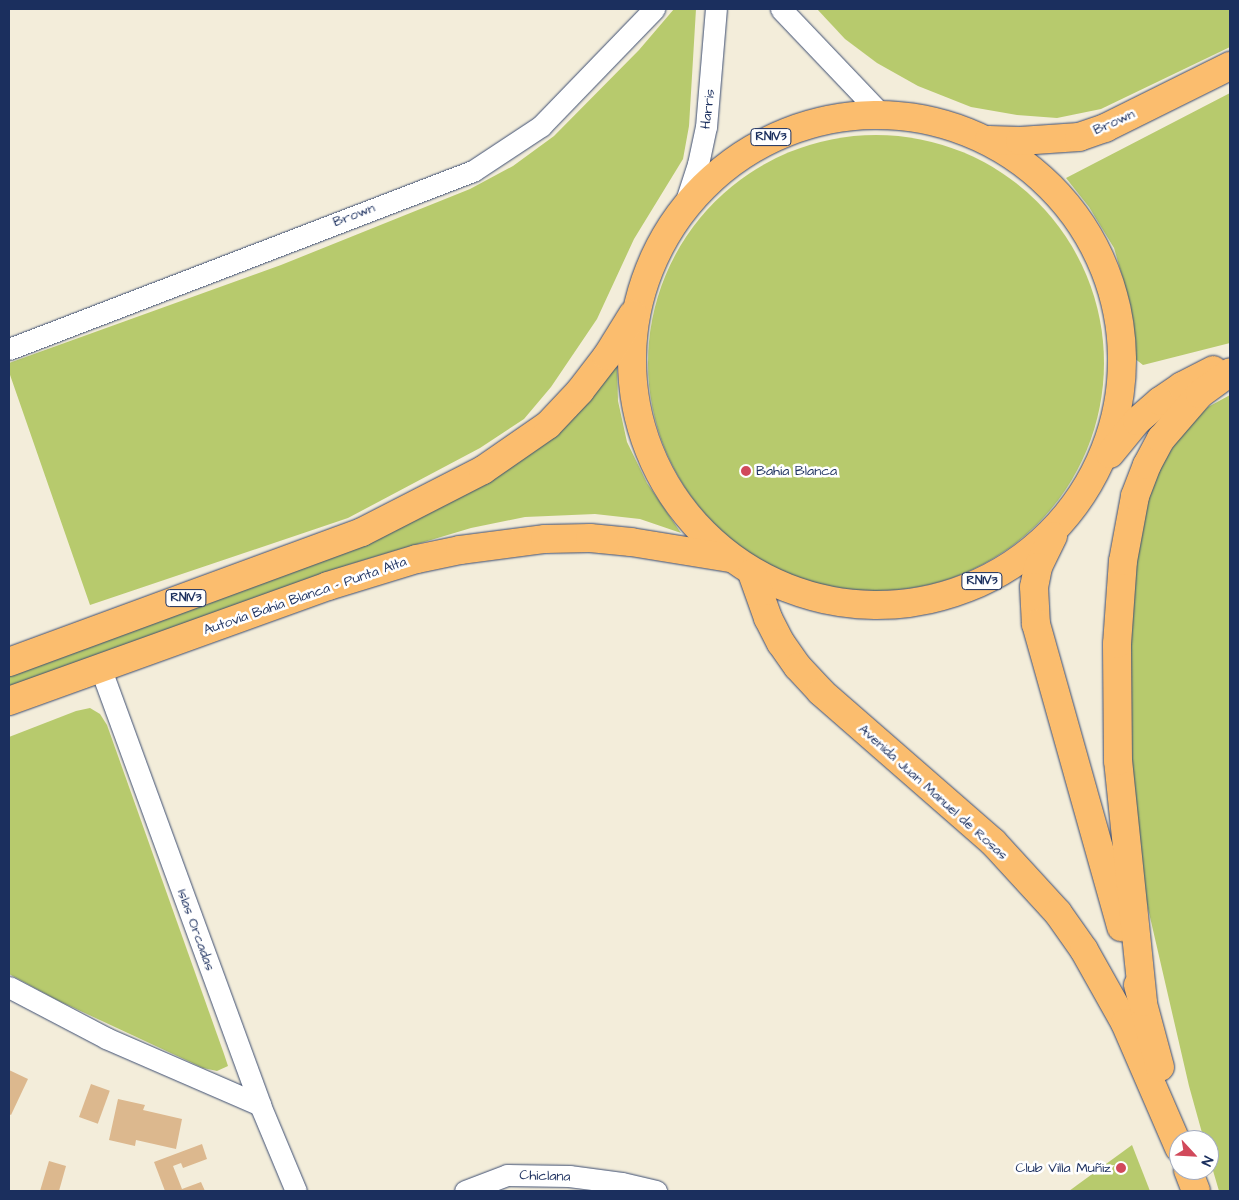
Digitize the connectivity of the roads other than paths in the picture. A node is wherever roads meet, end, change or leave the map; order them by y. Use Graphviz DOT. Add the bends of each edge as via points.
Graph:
graph roads {
  1 [pos="654,9"];
  2 [pos="716,9"];
  3 [pos="781,9"];
  4 [pos="1230,66"];
  5 [pos="880,113"];
  6 [pos="989,140"];
  7 [pos="684,207"];
  8 [pos="636,308"];
  9 [pos="9,349"];
  10 [pos="1230,362"];
  11 [pos="1230,372"];
  12 [pos="1093,478"];
  13 [pos="1060,524"];
  14 [pos="730,558"];
  15 [pos="752,573"];
  16 [pos="9,662"];
  17 [pos="100,667"];
  18 [pos="9,701"];
  19 [pos="9,987"];
  20 [pos="1143,1002"];
  21 [pos="260,1105"];
  22 [pos="1171,1130"];
  23 [pos="1176,1130"];
  24 [pos="296,1191"];
  25 [pos="465,1191"];
  26 [pos="656,1191"];
  1 -- 9 [label="street, Brown" via="541,126 473,171"];
  2 -- 7 [label="street, Harris" via="706,127"];
  3 -- 5 [label="street"];
  4 -- 6 [label="main road, Brown" via="1105,128 1078,137"];
  5 -- 6 [label="main road, RN1V3" via="936,120"];
  5 -- 7 [label="main road, RN1V3" via="824,119 771,137 724,167"];
  6 -- 12 [label="main road, RN1V3" via="1035,170 1074,211 1102,260 1108,278 1119,314 1123,370 1114,426"];
  7 -- 8 [label="main road, RN1V3" via="654,255"];
  8 -- 14 [label="main road, RN1V3" via="631,364 638,420 657,473 689,520"];
  8 -- 16 [label="main road, RN1V3" via="608,356 548,425 483,470 362,532"];
  10 -- 12 [label="main road" via="1160,401 1130,428"];
  11 -- 20 [label="main road" via="1200,394 1161,439 1135,496 1123,561 1116,644 1117,745"];
  12 -- 13 [label="main road, RN1V3"];
  13 -- 15 [label="main road, RN1V3" via="1018,561 969,588 915,603 859,606 804,596"];
  13 -- 20 [label="main road" via="1038,567 1034,587 1036,624"];
  14 -- 15 [label="main road, RN1V3"];
  14 -- 17 [label="main road, Autovía Bahía Blanca - Punta Alta / RN1V3" via="590,538 545,539 460,550 371,571"];
  15 -- 22 [label="main road, Avenida Juan Manuel de Rosas" via="781,643 810,680 993,842 1058,913 1084,950 1121,1015"];
  17 -- 18 [label="main road, Autovía Bahía Blanca - Punta Alta / RN1V3"];
  17 -- 21 [label="street, Islas Orcadas"];
  19 -- 21 [label="street" via="106,1038"];
  20 -- 23 [label="main road"];
  21 -- 24 [label="street, Islas Orcadas"];
  25 -- 26 [label="street, Chiclana" via="507,1175 569,1176"];
}
